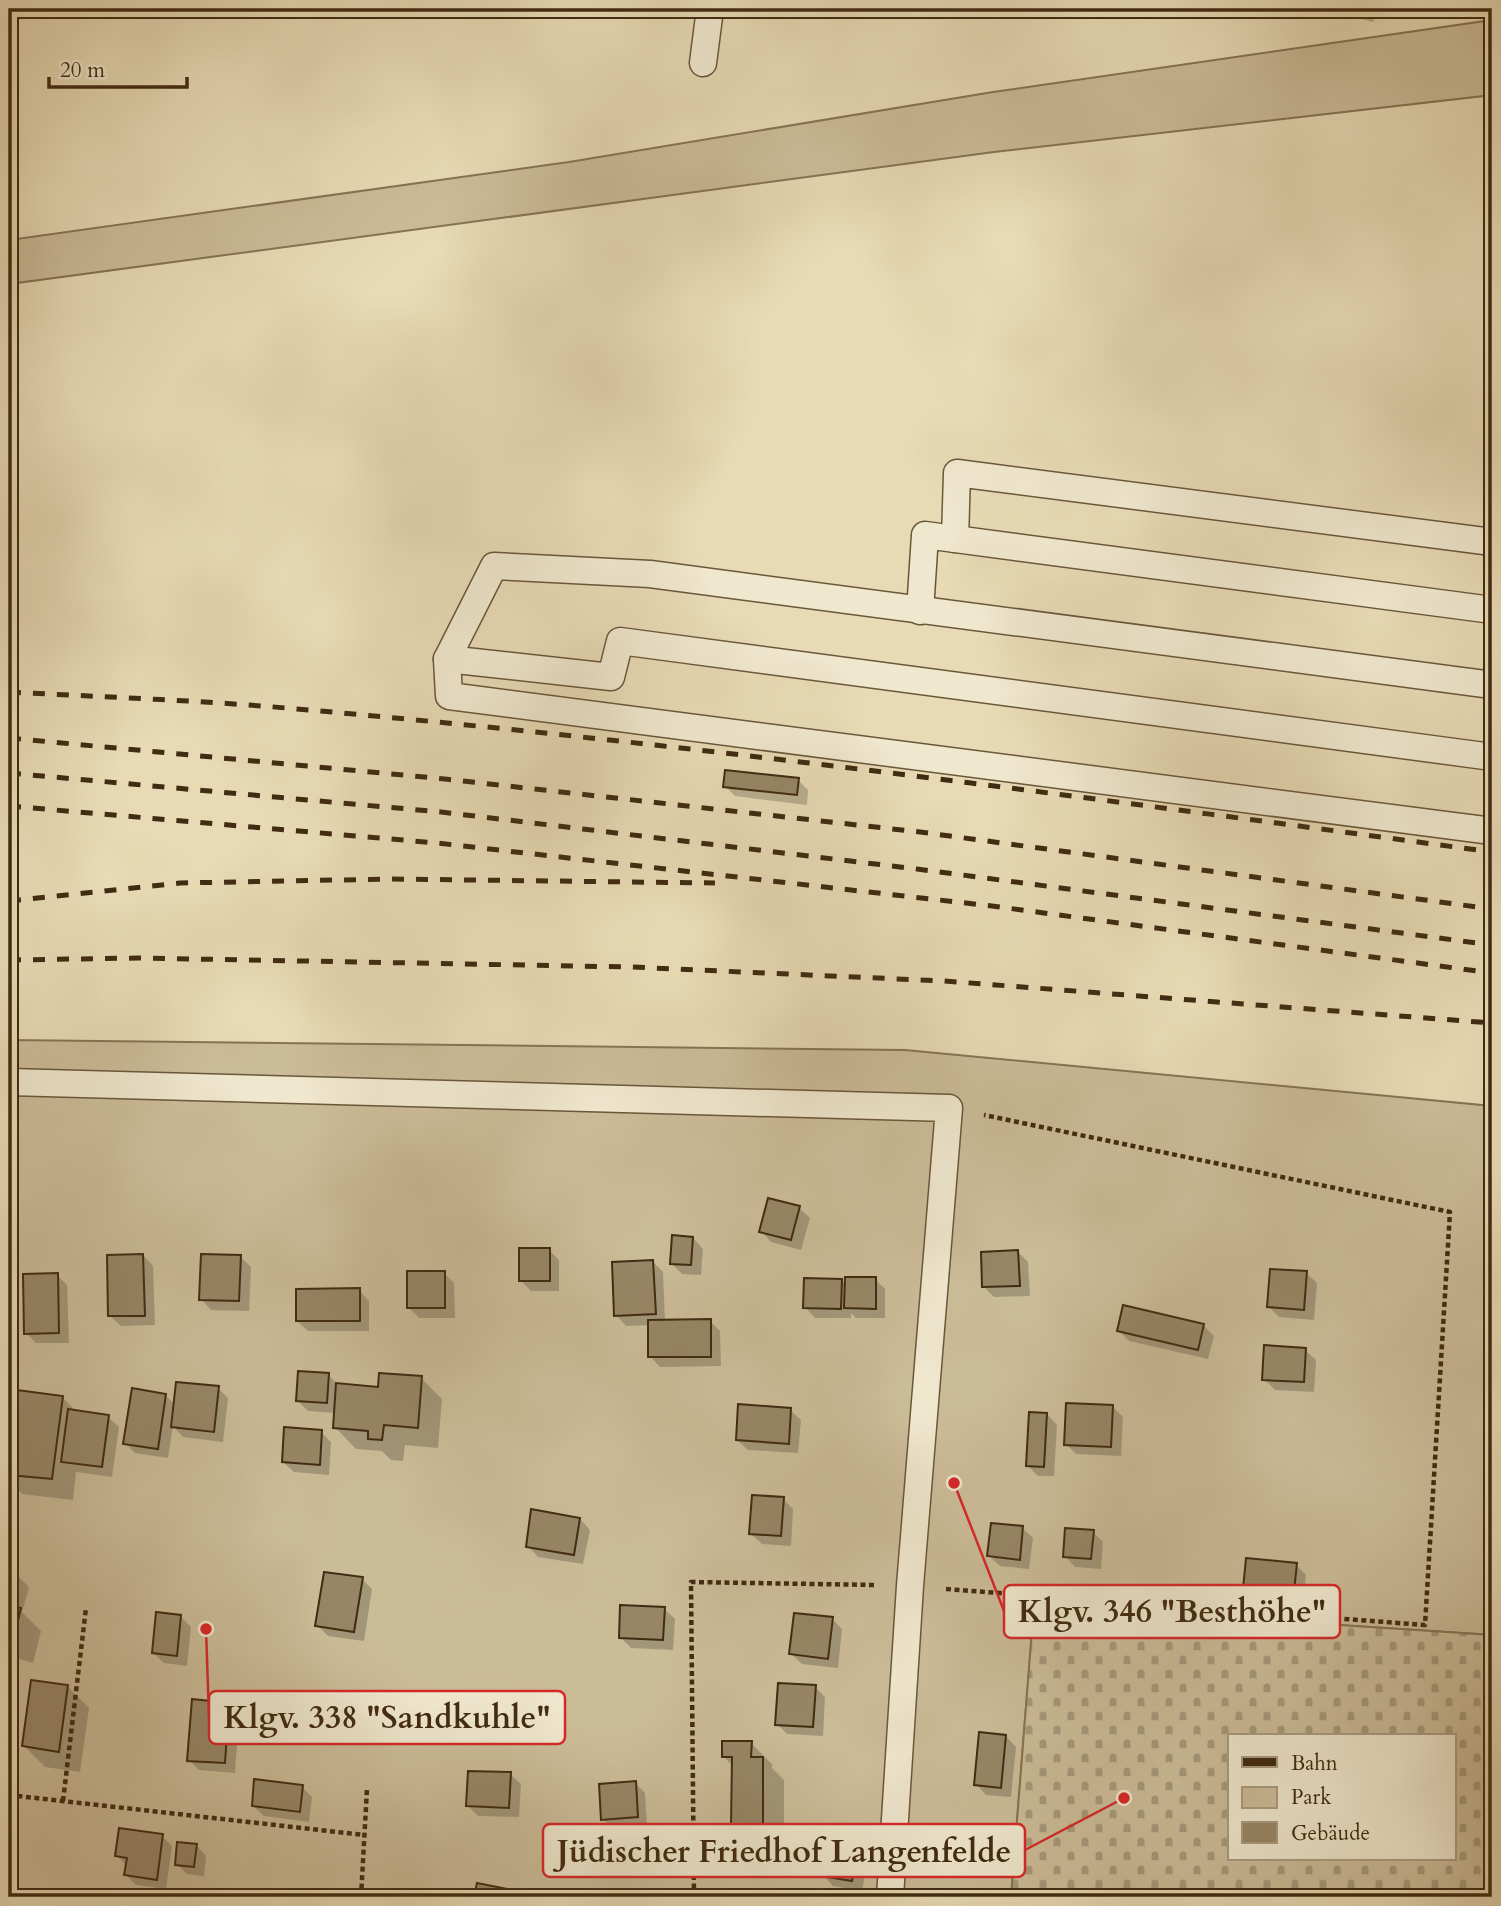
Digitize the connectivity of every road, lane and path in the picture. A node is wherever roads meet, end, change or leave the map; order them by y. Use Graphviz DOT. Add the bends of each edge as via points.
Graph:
graph roads {
  1 [pos="710,9"];
  2 [pos="703,63"];
  3 [pos="955,539"];
  4 [pos="1492,542"];
  5 [pos="1492,610"];
  6 [pos="920,611"];
  7 [pos="447,659"];
  8 [pos="1492,685"];
  9 [pos="1492,757"];
  10 [pos="1492,831"];
  11 [pos="9,1082"];
  12 [pos="949,1108"];
  13 [pos="910,1586"];
  14 [pos="86,1608"];
  15 [pos="367,1789"];
  16 [pos="9,1795"];
  17 [pos="63,1801"];
  18 [pos="364,1835"];
  19 [pos="360,1897"];
  20 [pos="694,1897"];
  21 [pos="890,1897"];
  1 -- 2 [label="lane"];
  3 -- 4 [label="lane" via="957,473"];
  3 -- 5 [label="lane"];
  3 -- 6 [label="lane" via="925,535"];
  6 -- 7 [label="lane" via="650,574 494,566"];
  6 -- 8 [label="lane"];
  7 -- 9 [label="lane" via="611,677 620,641"];
  7 -- 10 [label="lane" via="449,696"];
  11 -- 12 [label="lane"];
  12 -- 13 [label="lane"];
  12 -- 13 [label="path" via="1450,1212 1425,1625"];
  13 -- 20 [label="path" via="691,1582"];
  13 -- 21 [label="lane"];
  14 -- 17 [label="path"];
  15 -- 18 [label="path"];
  16 -- 17 [label="path"];
  17 -- 18 [label="path"];
  18 -- 19 [label="path"];
}
